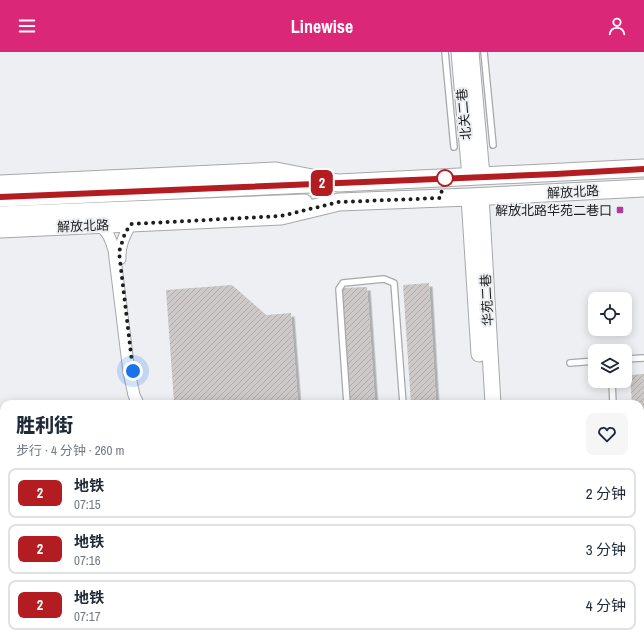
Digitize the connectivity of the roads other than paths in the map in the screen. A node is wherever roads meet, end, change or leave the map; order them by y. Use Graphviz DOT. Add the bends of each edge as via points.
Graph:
graph roads {
  1 [pos="445,52"];
  2 [pos="459,52"];
  3 [pos="471,52"];
  4 [pos="484,52"];
  5 [pos="493,145"];
  6 [pos="454,147"];
  7 [pos="644,168"];
  8 [pos="476,176"];
  9 [pos="338,183"];
  10 [pos="0,184"];
  11 [pos="644,188"];
  12 [pos="475,197"];
  13 [pos="0,198"];
  14 [pos="339,202"];
  15 [pos="0,215"];
  16 [pos="131,224"];
  17 [pos="99,225"];
  18 [pos="0,229"];
  19 [pos="644,358"];
  20 [pos="632,359"];
  21 [pos="588,362"];
  22 [pos="570,363"];
  23 [pos="612,388"];
  24 [pos="136,400"];
  25 [pos="141,400"];
  26 [pos="347,400"];
  27 [pos="403,400"];
  28 [pos="483,400"];
  29 [pos="493,400"];
  30 [pos="613,400"];
  1 -- 6 [label="lane"];
  2 -- 8 [label="street, 北关二巷"];
  3 -- 8 [label="street, 北关二巷"];
  4 -- 5 [label="lane"];
  7 -- 8 [label="main road, 解放北路"];
  8 -- 9 [label="main road, 解放北路"];
  9 -- 10 [label="main road, 解放北路" via="276,171"];
  9 -- 13 [label="main road"];
  11 -- 12 [label="main road, 解放北路"];
  12 -- 14 [label="main road, 解放北路"];
  12 -- 28 [label="street, 华苑二巷"];
  12 -- 29 [label="street, 华苑二巷"];
  14 -- 15 [label="main road, 解放北路"];
  14 -- 16 [label="main road, 解放北路" via="281,216"];
  16 -- 17 [label="main road, 解放北路"];
  16 -- 25 [label="street" via="119,252 133,371"];
  17 -- 18 [label="main road, 解放北路"];
  17 -- 24 [label="street" via="106,231 114,250 129,372"];
  19 -- 20 [label="lane"];
  21 -- 22 [label="lane"];
  23 -- 30 [label="lane"];
  26 -- 27 [label="lane" via="339,289 342,283 384,279 394,283"];
}
